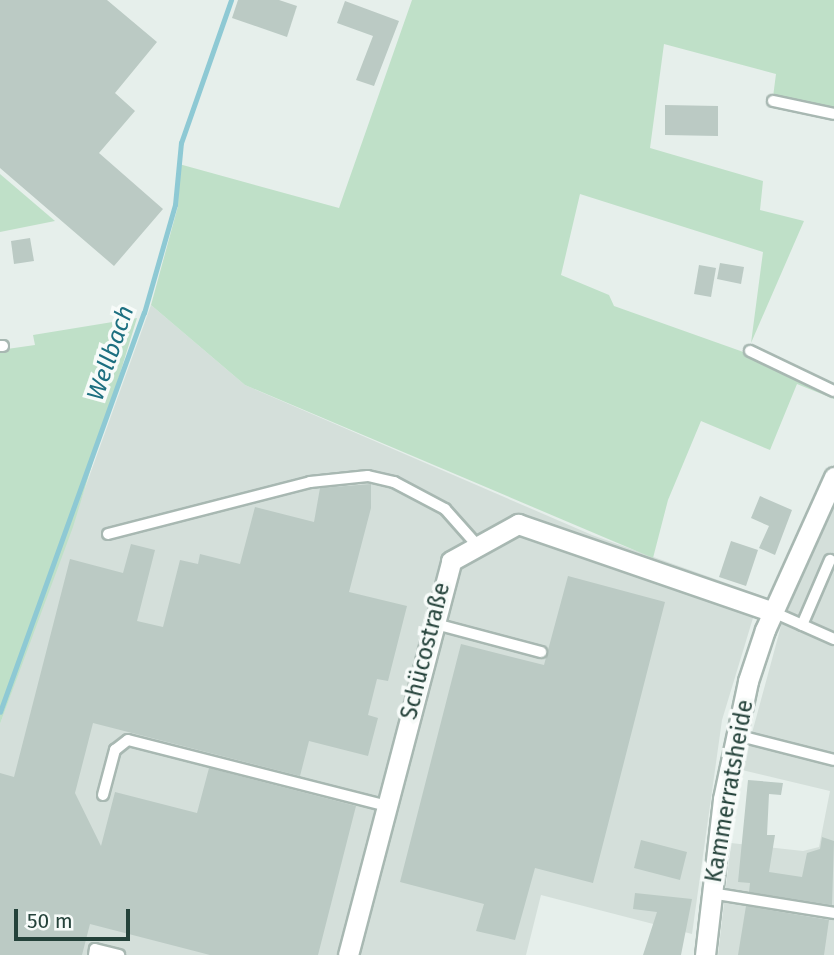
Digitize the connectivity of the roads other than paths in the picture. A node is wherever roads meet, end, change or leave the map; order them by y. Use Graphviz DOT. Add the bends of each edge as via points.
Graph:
graph roads {
  1 [pos="773,101"];
  2 [pos="834,114"];
  3 [pos="750,351"];
  4 [pos="834,391"];
  5 [pos="834,477"];
  6 [pos="108,534"];
  7 [pos="477,545"];
  8 [pos="830,560"];
  9 [pos="773,612"];
  10 [pos="432,623"];
  11 [pos="802,625"];
  12 [pos="834,639"];
  13 [pos="541,652"];
  14 [pos="735,734"];
  15 [pos="834,760"];
  16 [pos="103,794"];
  17 [pos="386,806"];
  18 [pos="711,893"];
  19 [pos="834,913"];
  20 [pos="94,955"];
  21 [pos="120,955"];
  22 [pos="348,955"];
  23 [pos="705,955"];
  1 -- 2 [label="lane"];
  3 -- 4 [label="lane"];
  5 -- 9 [label="street, Kammerratsheide"];
  6 -- 7 [label="lane" via="310,482 368,476 394,482 445,509"];
  7 -- 9 [label="street, Schücostraße" via="519,524"];
  7 -- 10 [label="street, Schücostraße" via="446,569"];
  8 -- 11 [label="lane"];
  9 -- 11 [label="lane"];
  9 -- 14 [label="street, Kammerratsheide"];
  10 -- 13 [label="lane"];
  10 -- 17 [label="street, Schücostraße"];
  11 -- 12 [label="lane"];
  14 -- 15 [label="lane"];
  14 -- 18 [label="street, Kammerratsheide"];
  16 -- 17 [label="lane" via="115,750 128,740"];
  17 -- 22 [label="street, Schücostraße"];
  18 -- 19 [label="lane"];
  18 -- 23 [label="street, Kammerratsheide"];
  20 -- 21 [label="lane" via="95,949"];
}
